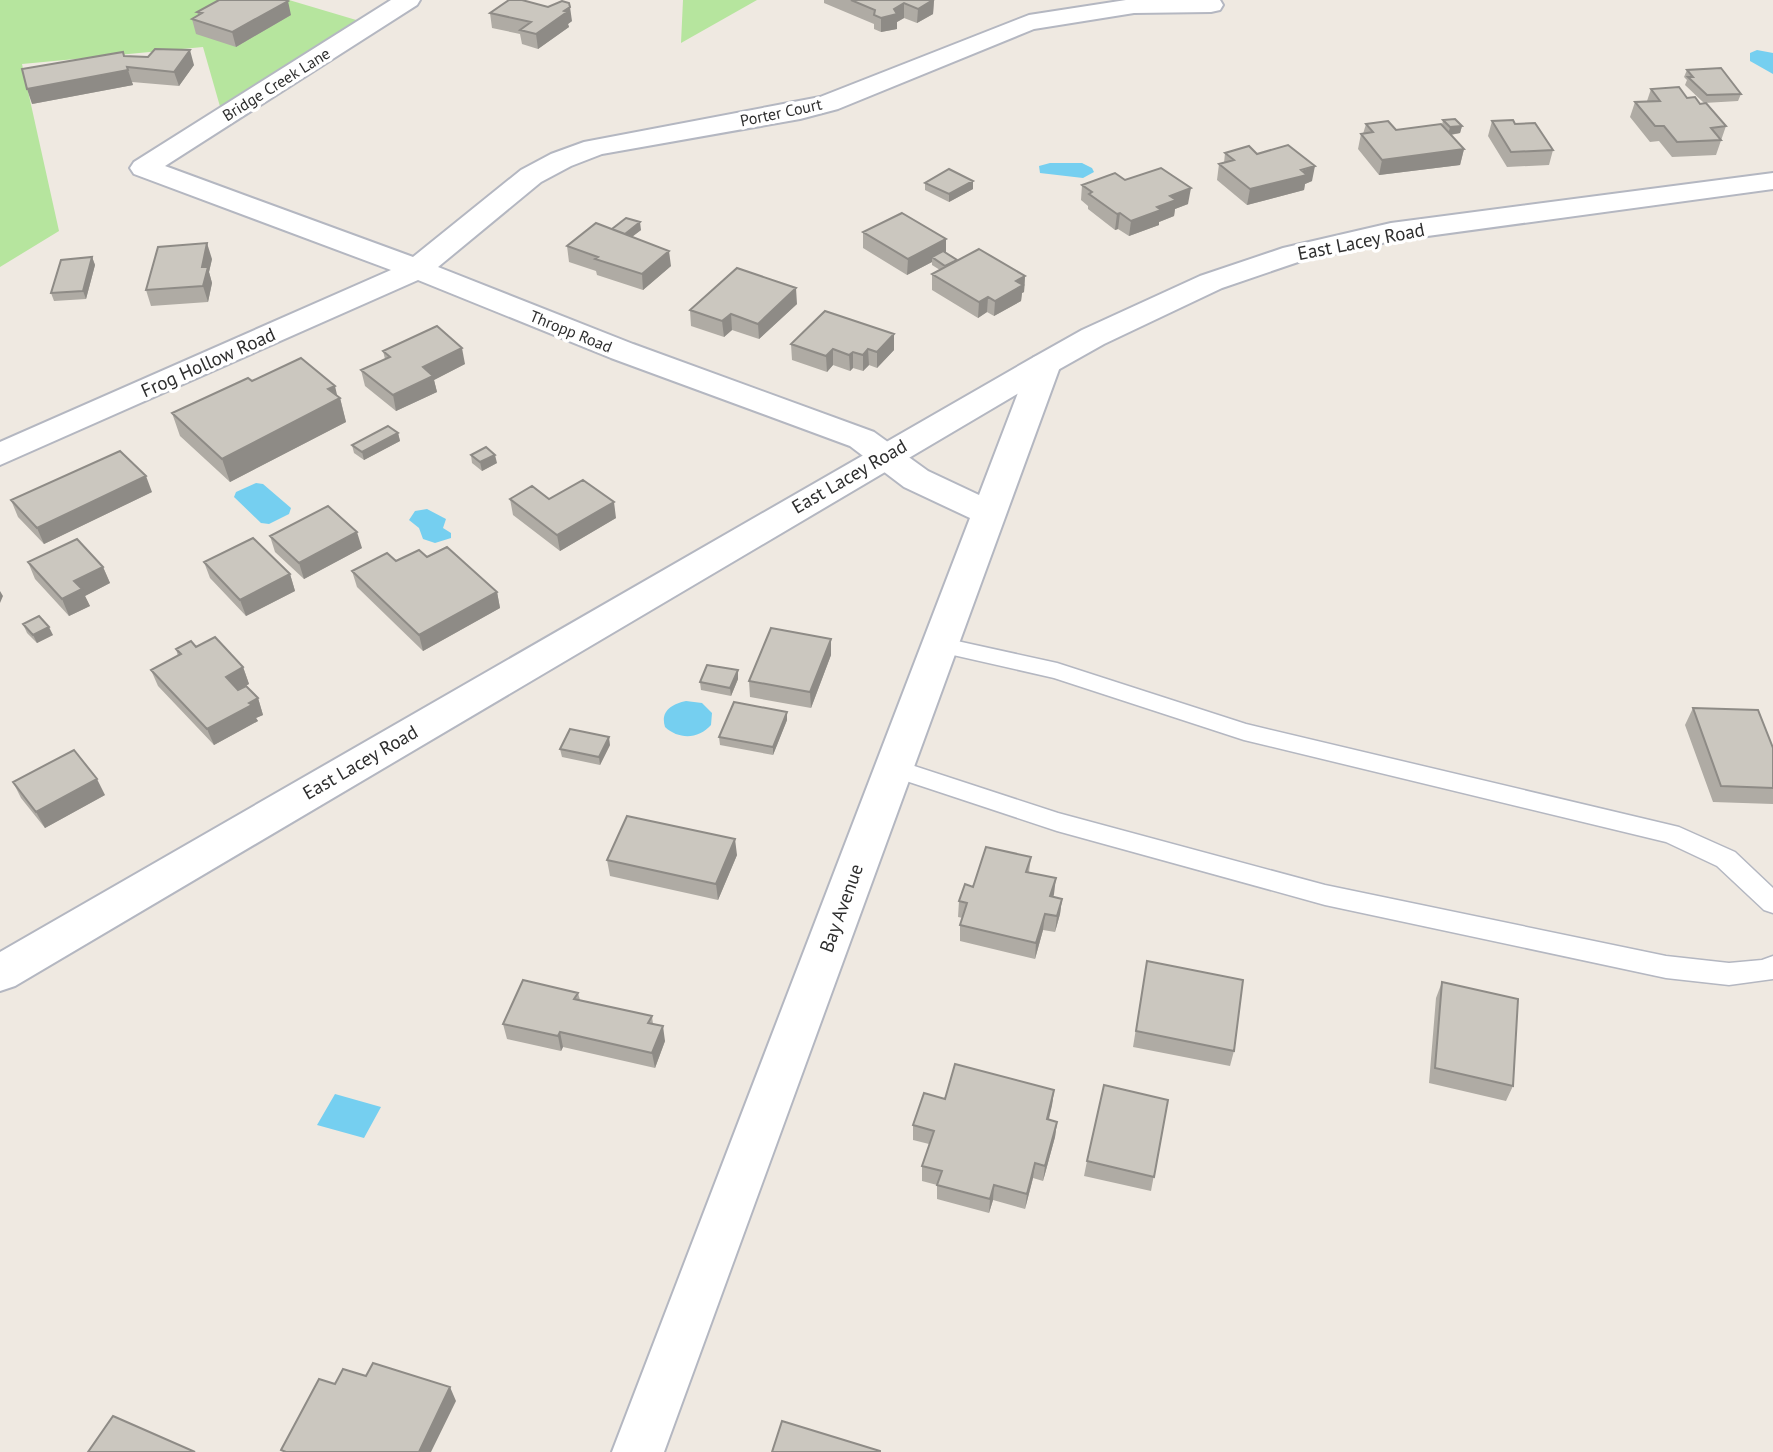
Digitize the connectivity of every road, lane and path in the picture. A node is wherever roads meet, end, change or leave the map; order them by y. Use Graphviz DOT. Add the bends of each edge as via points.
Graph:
graph roads {
  1 [pos="408,0"];
  2 [pos="1211,5"];
  3 [pos="144,168"];
  4 [pos="1773,181"];
  5 [pos="417,269"];
  6 [pos="1045,364"];
  7 [pos="0,455"];
  8 [pos="885,455"];
  9 [pos="988,513"];
  10 [pos="939,645"];
  11 [pos="893,768"];
  12 [pos="1773,903"];
  13 [pos="1773,966"];
  14 [pos="0,972"];
  15 [pos="638,1452"];
  1 -- 3 [label="street, Bridge Creek Lane"];
  2 -- 5 [label="street, Porter Court" via="1133,6 1029,22 828,103 594,148 531,176"];
  3 -- 5 [label="street, Thropp Road"];
  4 -- 6 [label="street, East Lacey Road" via="1391,232 1293,254 1211,282"];
  5 -- 7 [label="street, Frog Hollow Road"];
  5 -- 8 [label="street, Thropp Road" via="862,439"];
  6 -- 8 [label="street, East Lacey Road"];
  6 -- 9 [label="street, Bay Avenue"];
  8 -- 9 [label="street, Thropp Road" via="916,479"];
  8 -- 14 [label="street, East Lacey Road"];
  9 -- 10 [label="street, Bay Avenue"];
  10 -- 11 [label="street, Bay Avenue"];
  10 -- 12 [label="lane" via="1057,671 1244,732 1671,834 1726,859"];
  11 -- 13 [label="lane" via="1057,822 1325,895 1667,967 1729,974"];
  11 -- 15 [label="street, Bay Avenue"];
}
